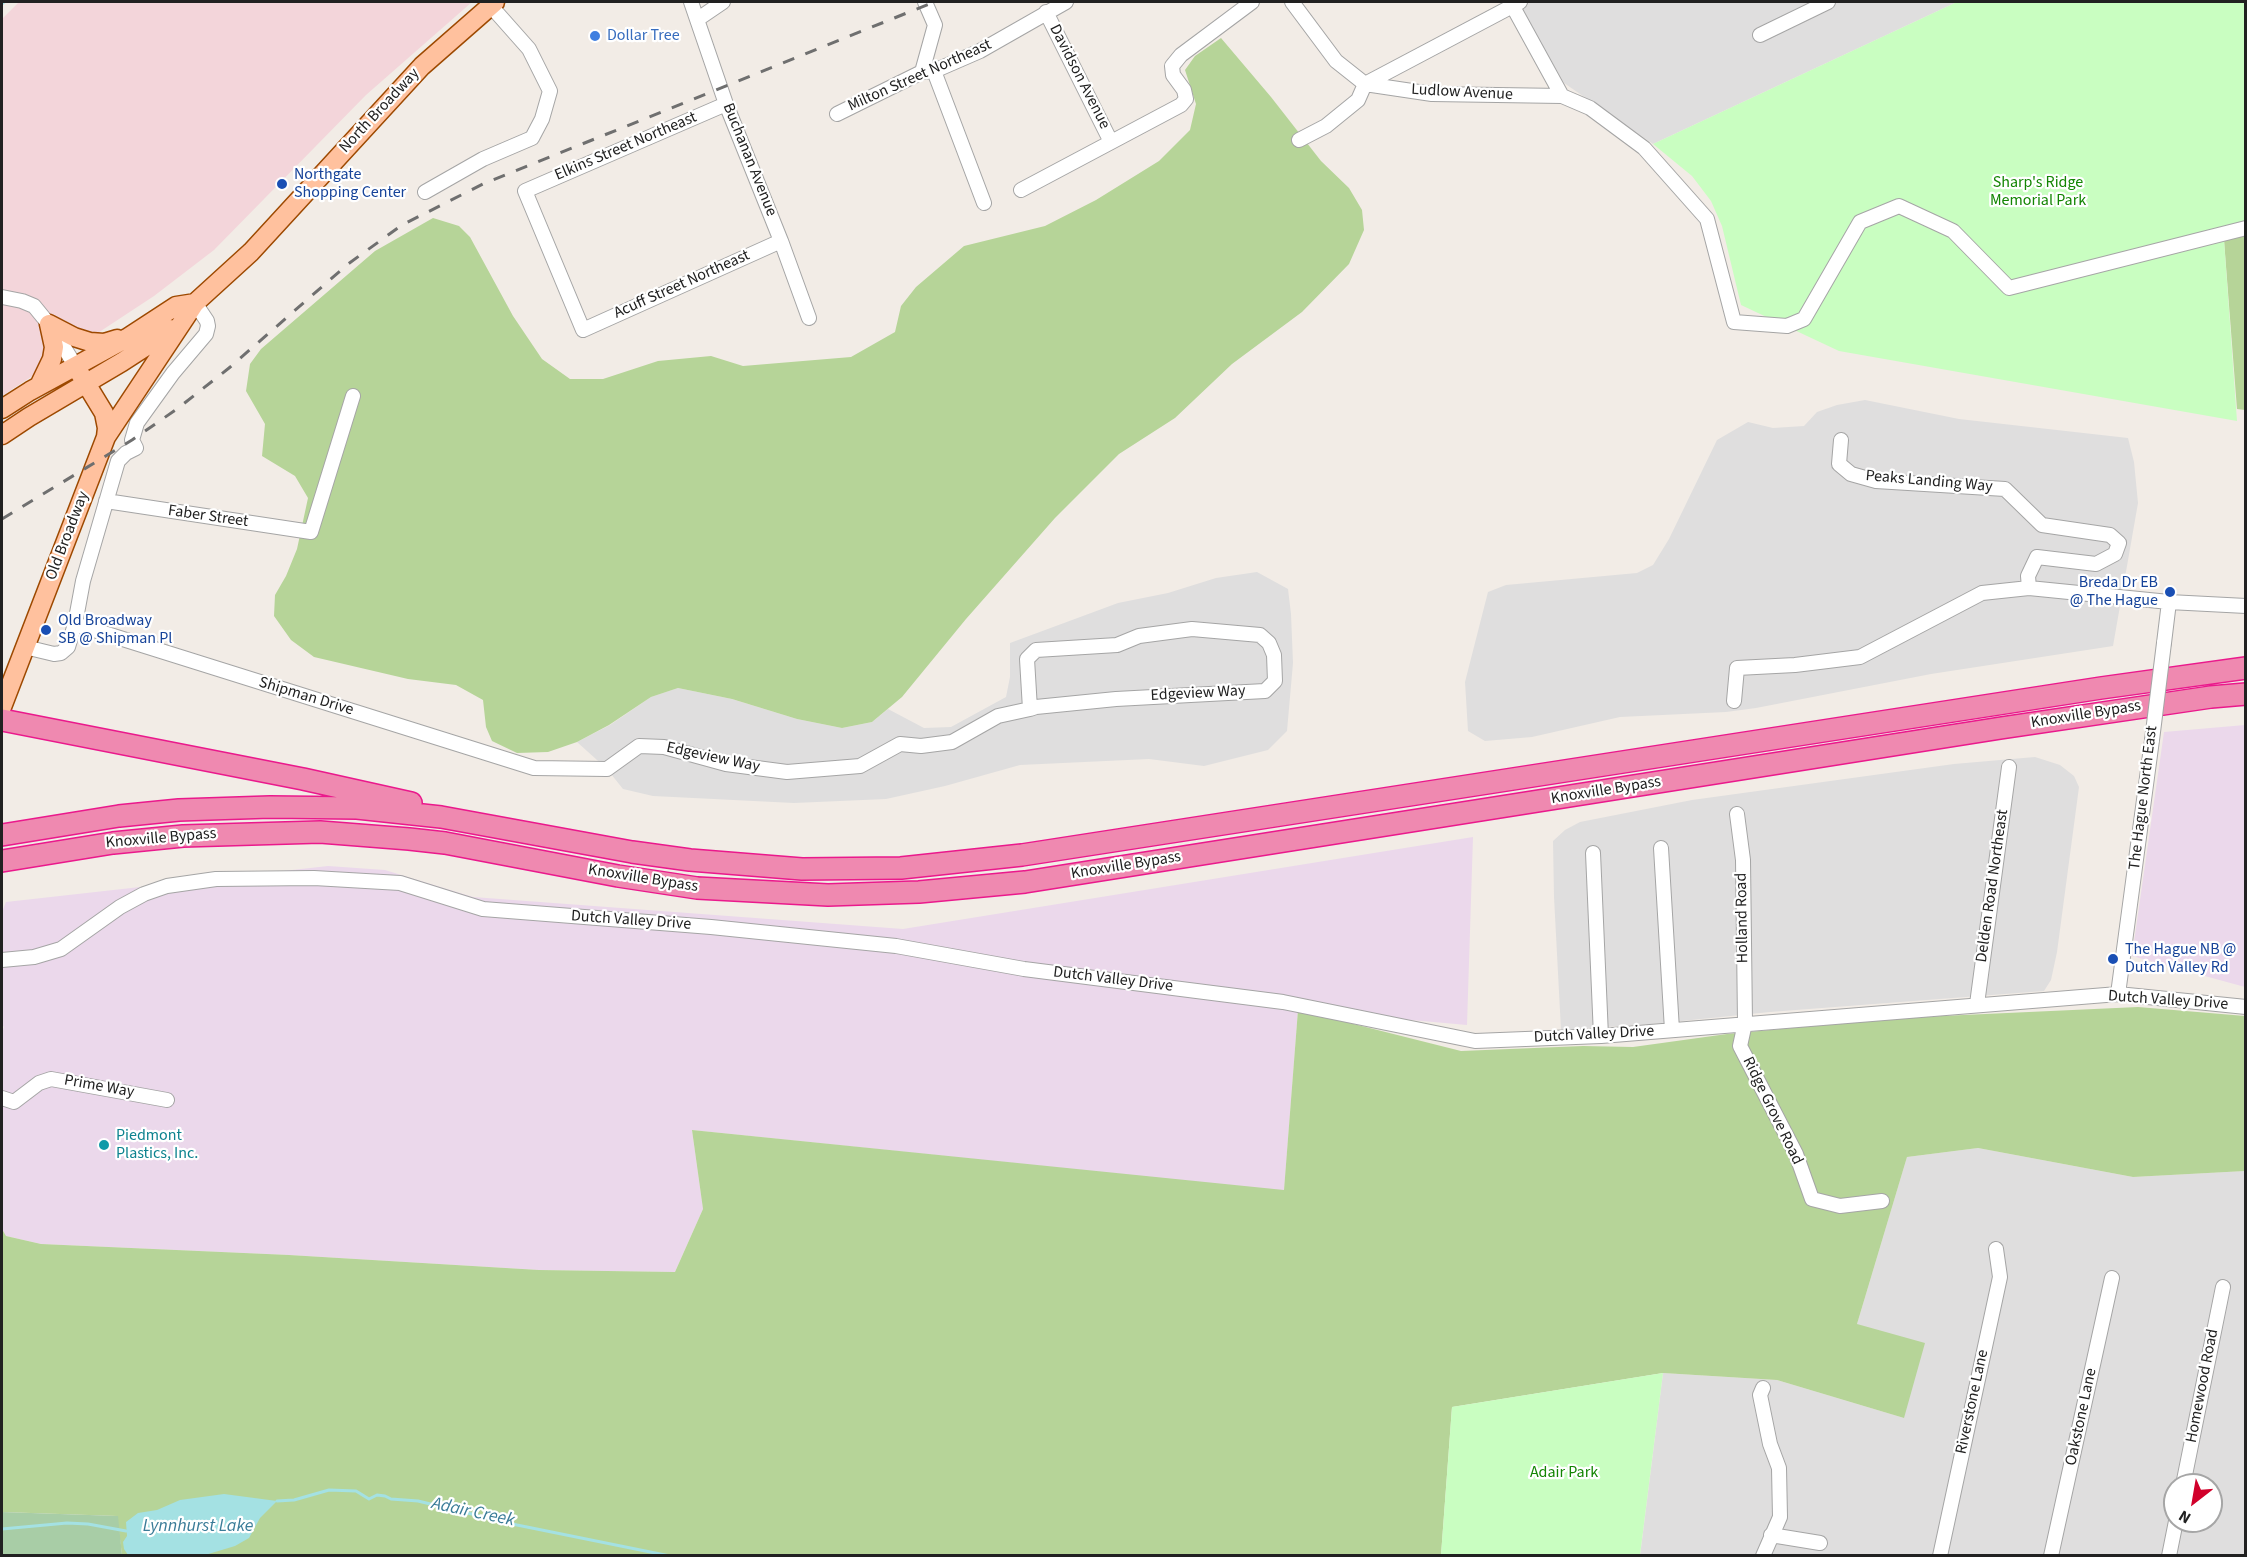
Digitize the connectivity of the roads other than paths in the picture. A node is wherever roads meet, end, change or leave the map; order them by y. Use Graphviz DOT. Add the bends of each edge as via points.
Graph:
graph roads {
  1 [pos="691,2"];
  2 [pos="723,2"];
  3 [pos="925,2"];
  4 [pos="1066,2"];
  5 [pos="1252,2"];
  6 [pos="1292,2"];
  7 [pos="492,3"];
  8 [pos="1516,3"];
  9 [pos="1823,4"];
  10 [pos="1046,12"];
  11 [pos="699,19"];
  12 [pos="1760,35"];
  13 [pos="928,72"];
  14 [pos="1365,84"];
  15 [pos="1562,96"];
  16 [pos="726,104"];
  17 [pos="837,114"];
  18 [pos="1299,140"];
  19 [pos="1111,142"];
  20 [pos="1021,189"];
  21 [pos="425,192"];
  22 [pos="984,203"];
  23 [pos="2246,228"];
  24 [pos="781,241"];
  25 [pos="2,297"];
  26 [pos="195,303"];
  27 [pos="809,318"];
  28 [pos="183,322"];
  29 [pos="49,324"];
  30 [pos="583,330"];
  31 [pos="133,335"];
  32 [pos="81,375"];
  33 [pos="39,386"];
  34 [pos="353,396"];
  35 [pos="2,409"];
  36 [pos="2,435"];
  37 [pos="106,437"];
  38 [pos="1841,440"];
  39 [pos="106,501"];
  40 [pos="2029,588"];
  41 [pos="2169,602"];
  42 [pos="2246,606"];
  43 [pos="75,624"];
  44 [pos="25,647"];
  45 [pos="2246,668"];
  46 [pos="2246,694"];
  47 [pos="1734,701"];
  48 [pos="2,707"];
  49 [pos="1030,709"];
  50 [pos="2,720"];
  51 [pos="2009,767"];
  52 [pos="607,769"];
  53 [pos="1737,814"];
  54 [pos="487,824"];
  55 [pos="2,835"];
  56 [pos="1661,848"];
  57 [pos="1593,853"];
  58 [pos="2,861"];
  59 [pos="2,876"];
  60 [pos="945,890"];
  61 [pos="2,960"];
  62 [pos="2118,994"];
  63 [pos="1977,1005"];
  64 [pos="2246,1007"];
  65 [pos="1745,1023"];
  66 [pos="1672,1030"];
  67 [pos="1601,1036"];
  68 [pos="2,1098"];
  69 [pos="167,1100"];
  70 [pos="1882,1201"];
  71 [pos="1996,1249"];
  72 [pos="2112,1278"];
  73 [pos="2223,1287"];
  74 [pos="1763,1388"];
  75 [pos="2185,1473"];
  76 [pos="2174,1533"];
  77 [pos="1771,1535"];
  78 [pos="1820,1543"];
  79 [pos="1763,1556"];
  80 [pos="1940,1556"];
  81 [pos="2051,1556"];
  82 [pos="2169,1556"];
  1 -- 11 [label="street, Buchanan Avenue"];
  2 -- 11 [label="street"];
  3 -- 13 [label="street" via="936,25"];
  4 -- 10 [label="street, Milton Street Northeast"];
  5 -- 19 [label="street" via="1172,66 1173,75 1184,90 1186,99 1181,105"];
  6 -- 14 [label="street, Ludlow Avenue" via="1336,61"];
  7 -- 21 [label="street" via="529,49 550,91 542,119 532,138 483,159"];
  7 -- 26 [label="main road, North Broadway" via="422,66 245,257"];
  8 -- 14 [label="street"];
  8 -- 15 [label="street"];
  9 -- 12 [label="street"];
  10 -- 13 [label="street, Milton Street Northeast" via="980,51"];
  10 -- 19 [label="street, Davidson Avenue"];
  11 -- 16 [label="street, Buchanan Avenue"];
  13 -- 17 [label="street, Milton Street Northeast"];
  13 -- 22 [label="street"];
  14 -- 15 [label="street, Ludlow Avenue" via="1432,94"];
  14 -- 18 [label="street" via="1358,100 1326,126"];
  15 -- 23 [label="street" via="1590,108 1644,148 1707,219 1734,322 1787,326 1804,319 1860,222 1899,206 1953,231 2009,288"];
  16 -- 24 [label="street, Buchanan Avenue"];
  16 -- 30 [label="street, Elkins Street Northeast" via="525,191"];
  19 -- 20 [label="street"];
  24 -- 27 [label="street, Buchanan Avenue"];
  24 -- 30 [label="street, Acuff Street Northeast"];
  25 -- 29 [label="street" via="29,303"];
  26 -- 28 [label="main road, North Broadway"];
  26 -- 31 [label="main road, North Broadway" via="176,306"];
  26 -- 39 [label="street" via="207,321 206,334 136,423 132,440 136,448 118,461"];
  28 -- 32 [label="main road, North Broadway" via="122,362"];
  28 -- 37 [label="main road, Old Broadway"];
  29 -- 31 [label="main road" via="90,342 104,343"];
  29 -- 32 [label="street"];
  29 -- 33 [label="main road" via="54,347"];
  31 -- 32 [label="main road, North Broadway"];
  32 -- 33 [label="main road, North Broadway"];
  32 -- 36 [label="main road, North Broadway"];
  32 -- 37 [label="main road" via="104,413"];
  33 -- 35 [label="main road, North Broadway"];
  34 -- 39 [label="street, Faber Street" via="311,532"];
  37 -- 44 [label="main road, Old Broadway"];
  38 -- 40 [label="street, Peaks Landing Way" via="1839,464 1851,474 1876,481 2005,489 2042,525 2110,535 2119,543 2115,554 2096,564 2037,557 2028,576"];
  39 -- 43 [label="street"];
  40 -- 41 [label="street"];
  40 -- 47 [label="street" via="1982,593 1860,657 1737,668"];
  41 -- 42 [label="street"];
  41 -- 62 [label="street, The Hague North East, bridge"];
  43 -- 44 [label="street" via="68,647 61,653"];
  43 -- 52 [label="street, Shipman Drive" via="534,768"];
  44 -- 48 [label="main road, Old Broadway"];
  45 -- 54 [label="highway, Knoxville Bypass" via="1022,855 924,866 825,870 719,864"];
  46 -- 60 [label="highway, Knoxville Bypass" via="2056,720 1025,882"];
  49 -- 49 [label="street, Edgeview Way" via="1027,659 1036,650 1117,645 1139,636 1192,629 1260,635 1274,655 1275,681 1265,691 1116,699"];
  49 -- 52 [label="street, Edgeview Way" via="998,716 952,742 900,744 860,766 788,772 726,764 664,747 639,746"];
  50 -- 54 [label="highway" via="380,795"];
  51 -- 63 [label="street, Delden Road Northeast"];
  53 -- 65 [label="street, Holland Road" via="1743,860"];
  54 -- 55 [label="highway, Knoxville Bypass" via="357,808 221,807 119,816"];
  56 -- 66 [label="street"];
  57 -- 67 [label="street"];
  58 -- 60 [label="highway, Knoxville Bypass" via="183,836 320,832 446,843 715,890 828,896"];
  59 -- 60 [label="highway" via="135,854 311,845 422,851 618,886 769,904 900,904"];
  61 -- 67 [label="street, Dutch Valley Drive" via="61,949 120,907 166,886 216,879 314,878 400,884 483,909 897,946 1024,969 1283,1002 1475,1041"];
  62 -- 63 [label="street, Dutch Valley Drive"];
  62 -- 64 [label="street, Dutch Valley Drive"];
  63 -- 65 [label="street, Dutch Valley Drive"];
  65 -- 66 [label="street, Dutch Valley Drive"];
  65 -- 70 [label="street, Ridge Grove Road" via="1740,1046 1796,1155 1812,1199 1840,1206"];
  66 -- 67 [label="street, Dutch Valley Drive"];
  68 -- 69 [label="street, Prime Way" via="14,1102 51,1079"];
  71 -- 80 [label="street, Riverstone Lane" via="2000,1277"];
  72 -- 81 [label="street, Oakstone Lane"];
  73 -- 75 [label="street, Homewood Road"];
  74 -- 77 [label="street" via="1760,1395 1779,1468 1780,1517"];
  76 -- 82 [label="street"];
  77 -- 78 [label="street"];
  77 -- 79 [label="street"];
}
